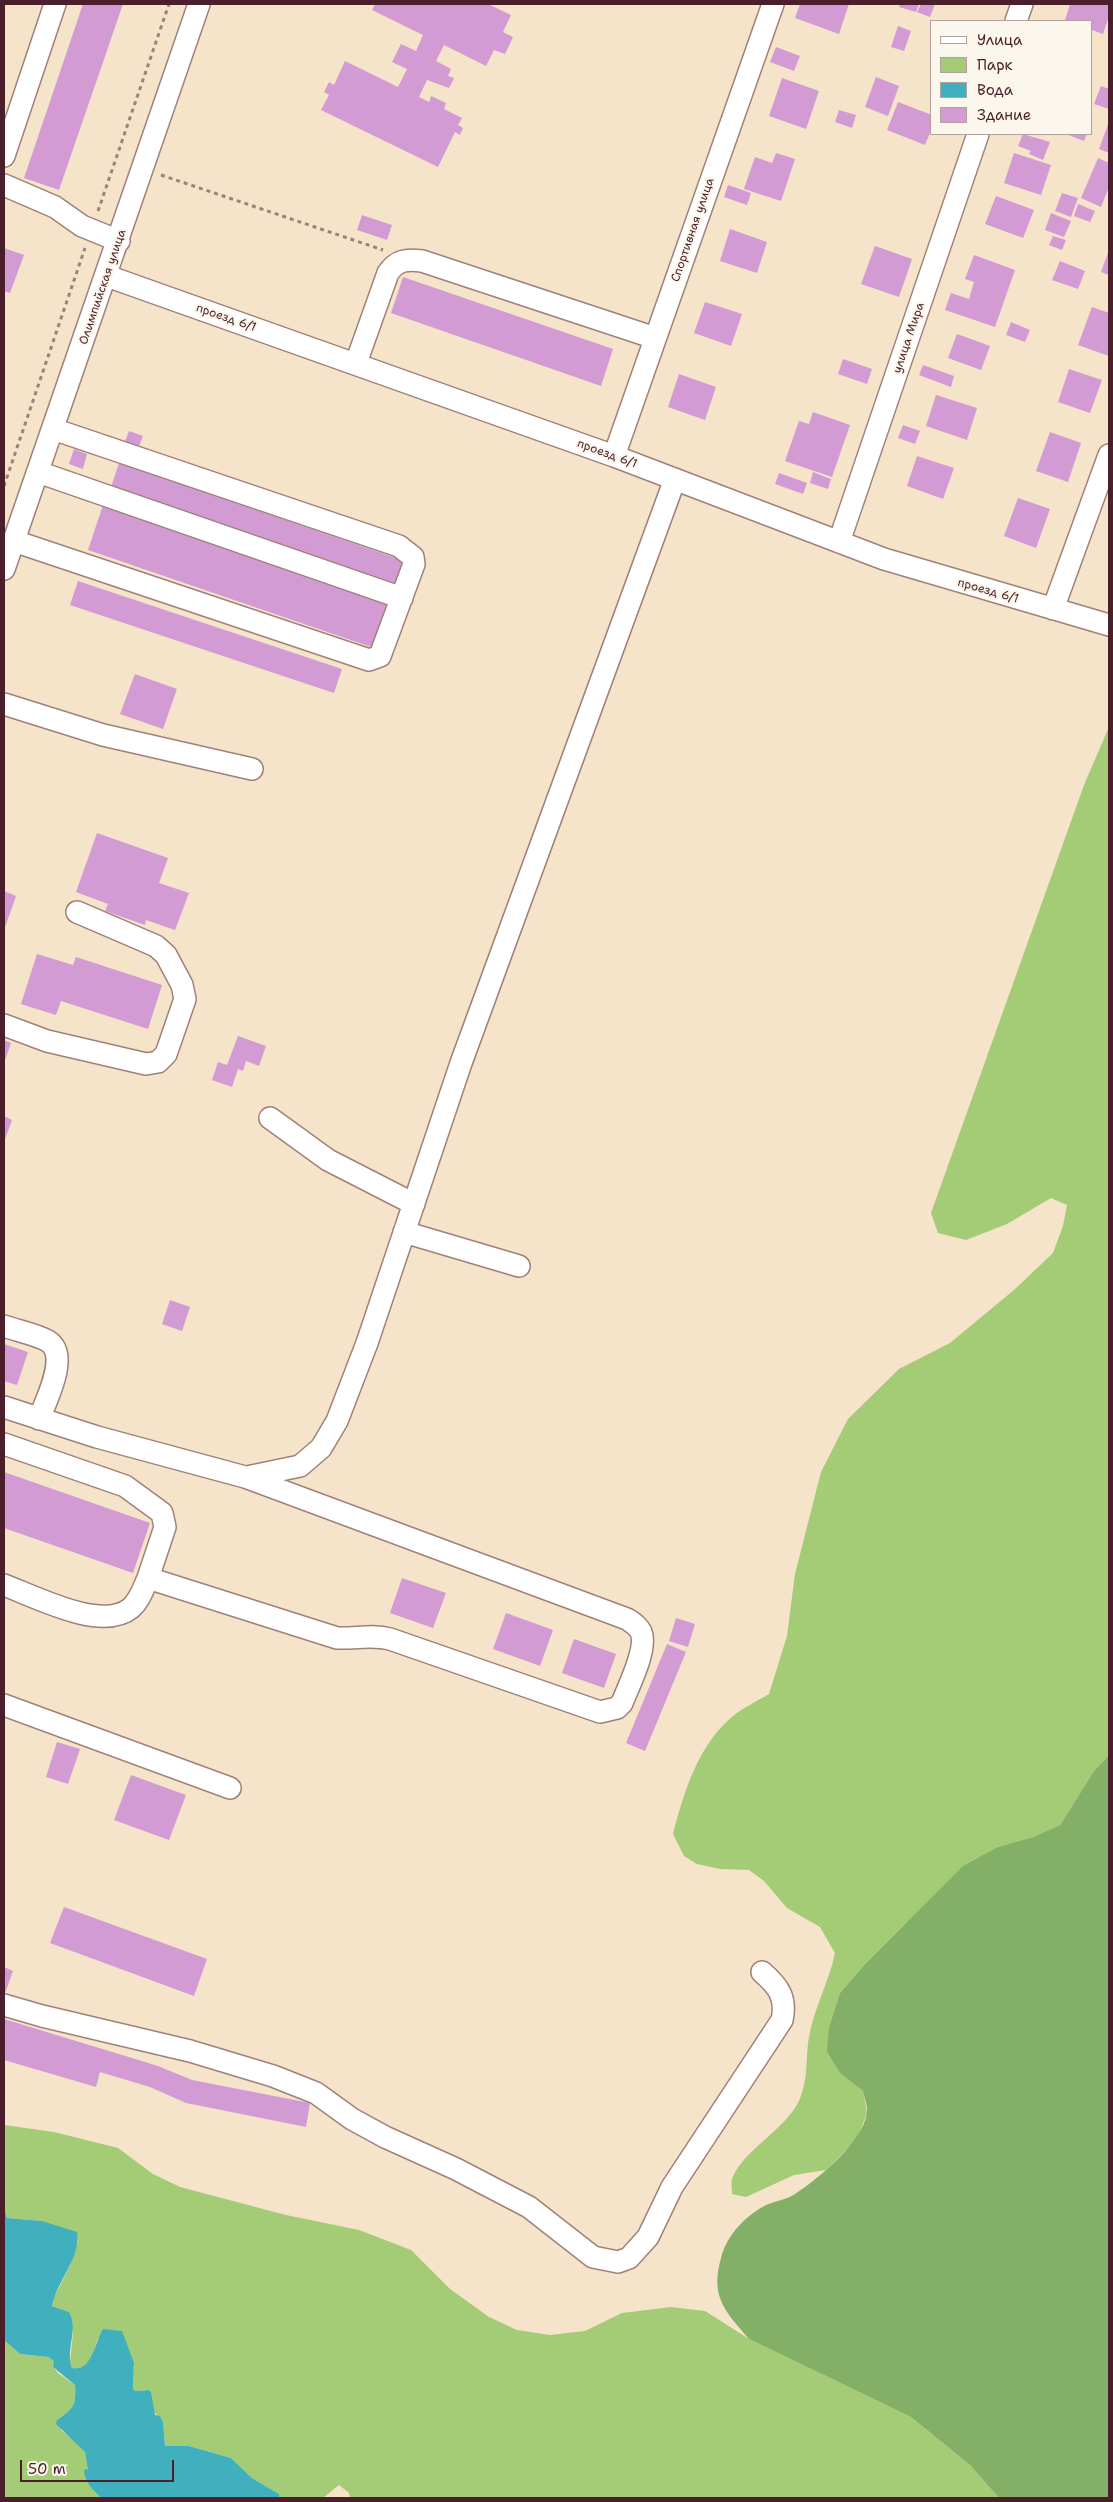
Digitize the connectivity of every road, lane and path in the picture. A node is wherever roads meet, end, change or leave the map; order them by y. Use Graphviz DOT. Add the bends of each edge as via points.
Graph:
graph roads {
  1 [pos="55,4"];
  2 [pos="200,4"];
  3 [pos="773,4"];
  4 [pos="1022,4"];
  5 [pos="1016,20"];
  6 [pos="12,105"];
  7 [pos="978,135"];
  8 [pos="4,156"];
  9 [pos="116,160"];
  10 [pos="143,169"];
  11 [pos="4,185"];
  12 [pos="119,241"];
  13 [pos="413,260"];
  14 [pos="107,276"];
  15 [pos="655,338"];
  16 [pos="356,363"];
  17 [pos="53,429"];
  18 [pos="1109,455"];
  19 [pos="614,456"];
  20 [pos="38,472"];
  21 [pos="675,479"];
  22 [pos="14,541"];
  23 [pos="839,542"];
  24 [pos="4,565"];
  25 [pos="402,598"];
  26 [pos="1053,609"];
  27 [pos="1109,625"];
  28 [pos="4,704"];
  29 [pos="252,769"];
  30 [pos="77,912"];
  31 [pos="4,1025"];
  32 [pos="270,1118"];
  33 [pos="414,1204"];
  34 [pos="404,1232"];
  35 [pos="519,1266"];
  36 [pos="4,1326"];
  37 [pos="4,1407"];
  38 [pos="39,1419"];
  39 [pos="4,1444"];
  40 [pos="245,1477"];
  41 [pos="148,1578"];
  42 [pos="4,1585"];
  43 [pos="4,1705"];
  44 [pos="230,1788"];
  45 [pos="762,1972"];
  46 [pos="4,2004"];
  1 -- 6 [label="street"];
  2 -- 10 [label="street, Олимпийская улица"];
  3 -- 15 [label="street, Спортивная улица"];
  4 -- 5 [label="street"];
  6 -- 8 [label="street"];
  7 -- 23 [label="street, улица Мира"];
  9 -- 10 [label="path"];
  10 -- 12 [label="street, Олимпийская улица"];
  10 -- 13 [label="path"];
  11 -- 12 [label="street" via="55,207 82,226"];
  12 -- 14 [label="street, Олимпийская улица"];
  13 -- 15 [label="street"];
  13 -- 16 [label="street" via="397,263 388,273"];
  14 -- 16 [label="street, проезд 6/1"];
  14 -- 17 [label="street, Олимпийская улица"];
  15 -- 19 [label="street, Спортивная улица"];
  16 -- 19 [label="street, проезд 6/1"];
  17 -- 20 [label="street, Олимпийская улица"];
  17 -- 25 [label="street" via="399,546 413,556 414,564"];
  18 -- 26 [label="street"];
  19 -- 21 [label="street, проезд 6/1"];
  20 -- 22 [label="street, Олимпийская улица"];
  20 -- 25 [label="street"];
  21 -- 23 [label="street, проезд 6/1"];
  21 -- 33 [label="street" via="461,1063"];
  22 -- 24 [label="street, Олимпийская улица"];
  22 -- 25 [label="street" via="369,660 380,656"];
  23 -- 26 [label="street, проезд 6/1" via="950,580"];
  26 -- 27 [label="street, проезд 6/1"];
  28 -- 29 [label="street" via="103,735"];
  30 -- 31 [label="street" via="156,946 166,955 182,985 185,999 166,1054 158,1062 146,1064 47,1041"];
  32 -- 33 [label="street" via="328,1160"];
  33 -- 34 [label="street"];
  34 -- 35 [label="street"];
  34 -- 40 [label="street" via="366,1343 328,1438 300,1466"];
  36 -- 38 [label="street" via="48,1342 57,1351 59,1362"];
  37 -- 38 [label="street"];
  38 -- 40 [label="street"];
  39 -- 41 [label="street" via="125,1486 162,1514 165,1527"];
  40 -- 41 [label="street" via="627,1619 637,1626 643,1639 622,1703 609,1711 590,1710 390,1639 374,1635 337,1638"];
  41 -- 42 [label="street" via="132,1608 119,1616 107,1618 90,1616"];
  43 -- 44 [label="street"];
  45 -- 46 [label="street" via="777,1986 783,1998 782,2020 672,2187 648,2237 629,2258 618,2262 593,2257 529,2207 385,2137 316,2093 274,2076 190,2051"];
}
